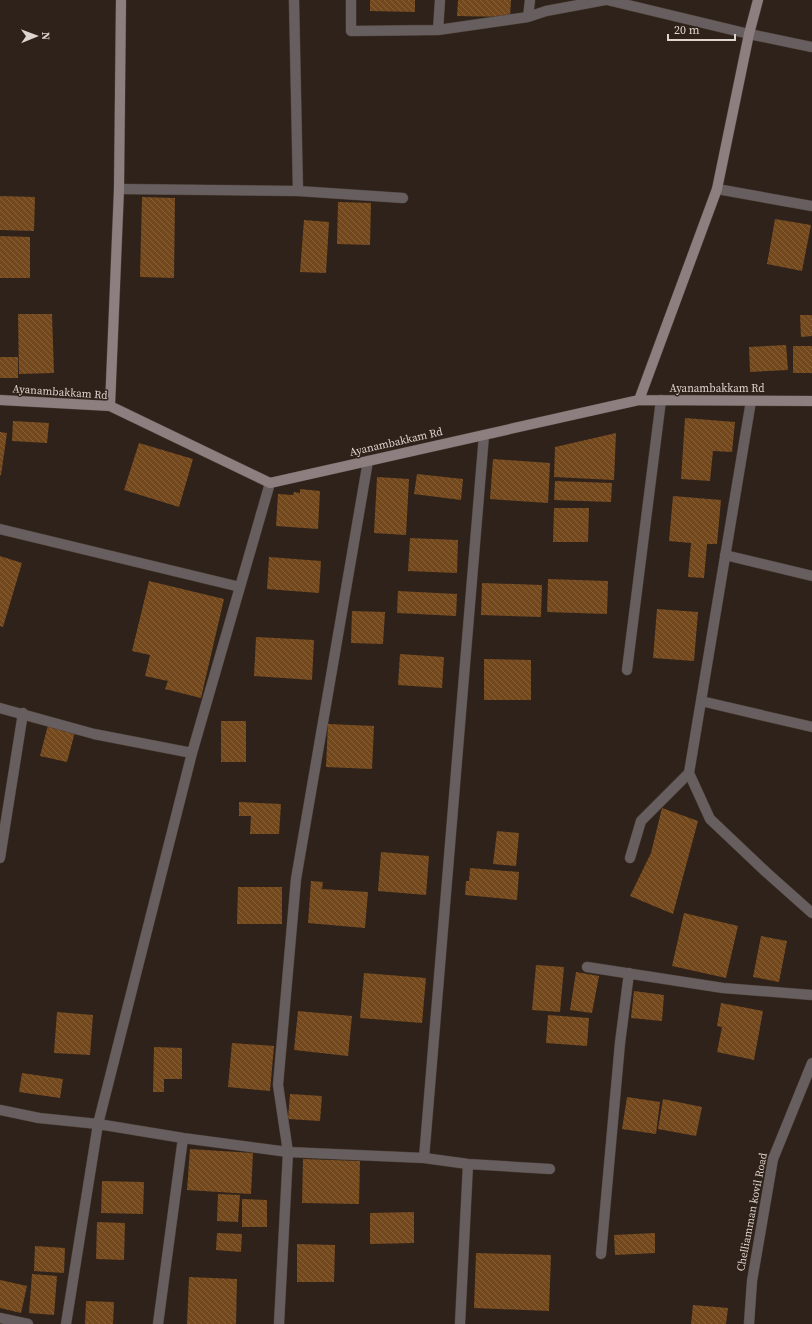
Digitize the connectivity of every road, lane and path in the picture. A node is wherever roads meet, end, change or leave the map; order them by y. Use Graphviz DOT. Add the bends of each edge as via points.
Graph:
graph roads {
  1 [pos="121,0"];
  2 [pos="294,0"];
  3 [pos="352,0"];
  4 [pos="440,0"];
  5 [pos="530,0"];
  6 [pos="606,0"];
  7 [pos="758,0"];
  8 [pos="528,17"];
  9 [pos="438,30"];
  10 [pos="749,34"];
  11 [pos="812,47"];
  12 [pos="119,189"];
  13 [pos="717,189"];
  14 [pos="298,191"];
  15 [pos="403,198"];
  16 [pos="812,206"];
  17 [pos="0,400"];
  18 [pos="639,400"];
  19 [pos="661,400"];
  20 [pos="751,400"];
  21 [pos="812,401"];
  22 [pos="110,406"];
  23 [pos="484,435"];
  24 [pos="368,461"];
  25 [pos="270,483"];
  26 [pos="0,528"];
  27 [pos="725,555"];
  28 [pos="812,576"];
  29 [pos="240,587"];
  30 [pos="627,670"];
  31 [pos="701,701"];
  32 [pos="0,708"];
  33 [pos="23,713"];
  34 [pos="812,727"];
  35 [pos="192,753"];
  36 [pos="688,773"];
  37 [pos="0,858"];
  38 [pos="630,858"];
  39 [pos="812,913"];
  40 [pos="587,967"];
  41 [pos="629,974"];
  42 [pos="812,995"];
  43 [pos="812,1063"];
  44 [pos="0,1110"];
  45 [pos="98,1124"];
  46 [pos="182,1138"];
  47 [pos="288,1152"];
  48 [pos="424,1158"];
  49 [pos="468,1164"];
  50 [pos="550,1169"];
  51 [pos="601,1254"];
  52 [pos="0,1318"];
  53 [pos="28,1324"];
  54 [pos="66,1324"];
  55 [pos="158,1324"];
  56 [pos="279,1324"];
  57 [pos="460,1324"];
  58 [pos="749,1324"];
  1 -- 12 [label="street"];
  2 -- 14 [label="street"];
  3 -- 9 [label="street" via="351,31"];
  4 -- 9 [label="street"];
  5 -- 8 [label="street"];
  6 -- 8 [label="street" via="546,11"];
  6 -- 10 [label="street"];
  7 -- 10 [label="street"];
  8 -- 9 [label="street"];
  10 -- 11 [label="street"];
  10 -- 13 [label="street"];
  12 -- 14 [label="street"];
  12 -- 22 [label="street"];
  13 -- 16 [label="street"];
  13 -- 18 [label="street"];
  14 -- 15 [label="street"];
  17 -- 22 [label="street, Ayanambakkam Rd"];
  18 -- 19 [label="street, Ayanambakkam Rd"];
  18 -- 23 [label="street, Ayanambakkam Rd"];
  19 -- 20 [label="street, Ayanambakkam Rd"];
  19 -- 30 [label="street"];
  20 -- 21 [label="street, Ayanambakkam Rd"];
  20 -- 27 [label="street"];
  22 -- 25 [label="street, Ayanambakkam Rd"];
  23 -- 24 [label="street, Ayanambakkam Rd"];
  23 -- 48 [label="street"];
  24 -- 25 [label="street, Ayanambakkam Rd"];
  24 -- 47 [label="street" via="296,879 278,1085"];
  25 -- 29 [label="street"];
  26 -- 29 [label="street"];
  27 -- 28 [label="street"];
  27 -- 31 [label="street"];
  29 -- 35 [label="street"];
  31 -- 34 [label="street"];
  31 -- 36 [label="street"];
  32 -- 33 [label="street"];
  33 -- 35 [label="street" via="94,734"];
  33 -- 37 [label="street"];
  35 -- 45 [label="street"];
  36 -- 38 [label="street" via="641,821"];
  36 -- 39 [label="street" via="710,819"];
  40 -- 41 [label="street"];
  41 -- 42 [label="street" via="723,988"];
  41 -- 51 [label="street" via="620,1043"];
  43 -- 58 [label="street, Chelliamman kovil Road" via="773,1159 752,1281"];
  44 -- 45 [label="street" via="39,1118"];
  45 -- 46 [label="street"];
  45 -- 54 [label="street"];
  46 -- 47 [label="street"];
  46 -- 55 [label="street"];
  47 -- 48 [label="street"];
  47 -- 56 [label="street"];
  48 -- 49 [label="street"];
  49 -- 50 [label="street"];
  49 -- 57 [label="street"];
  52 -- 53 [label="street"];
}
